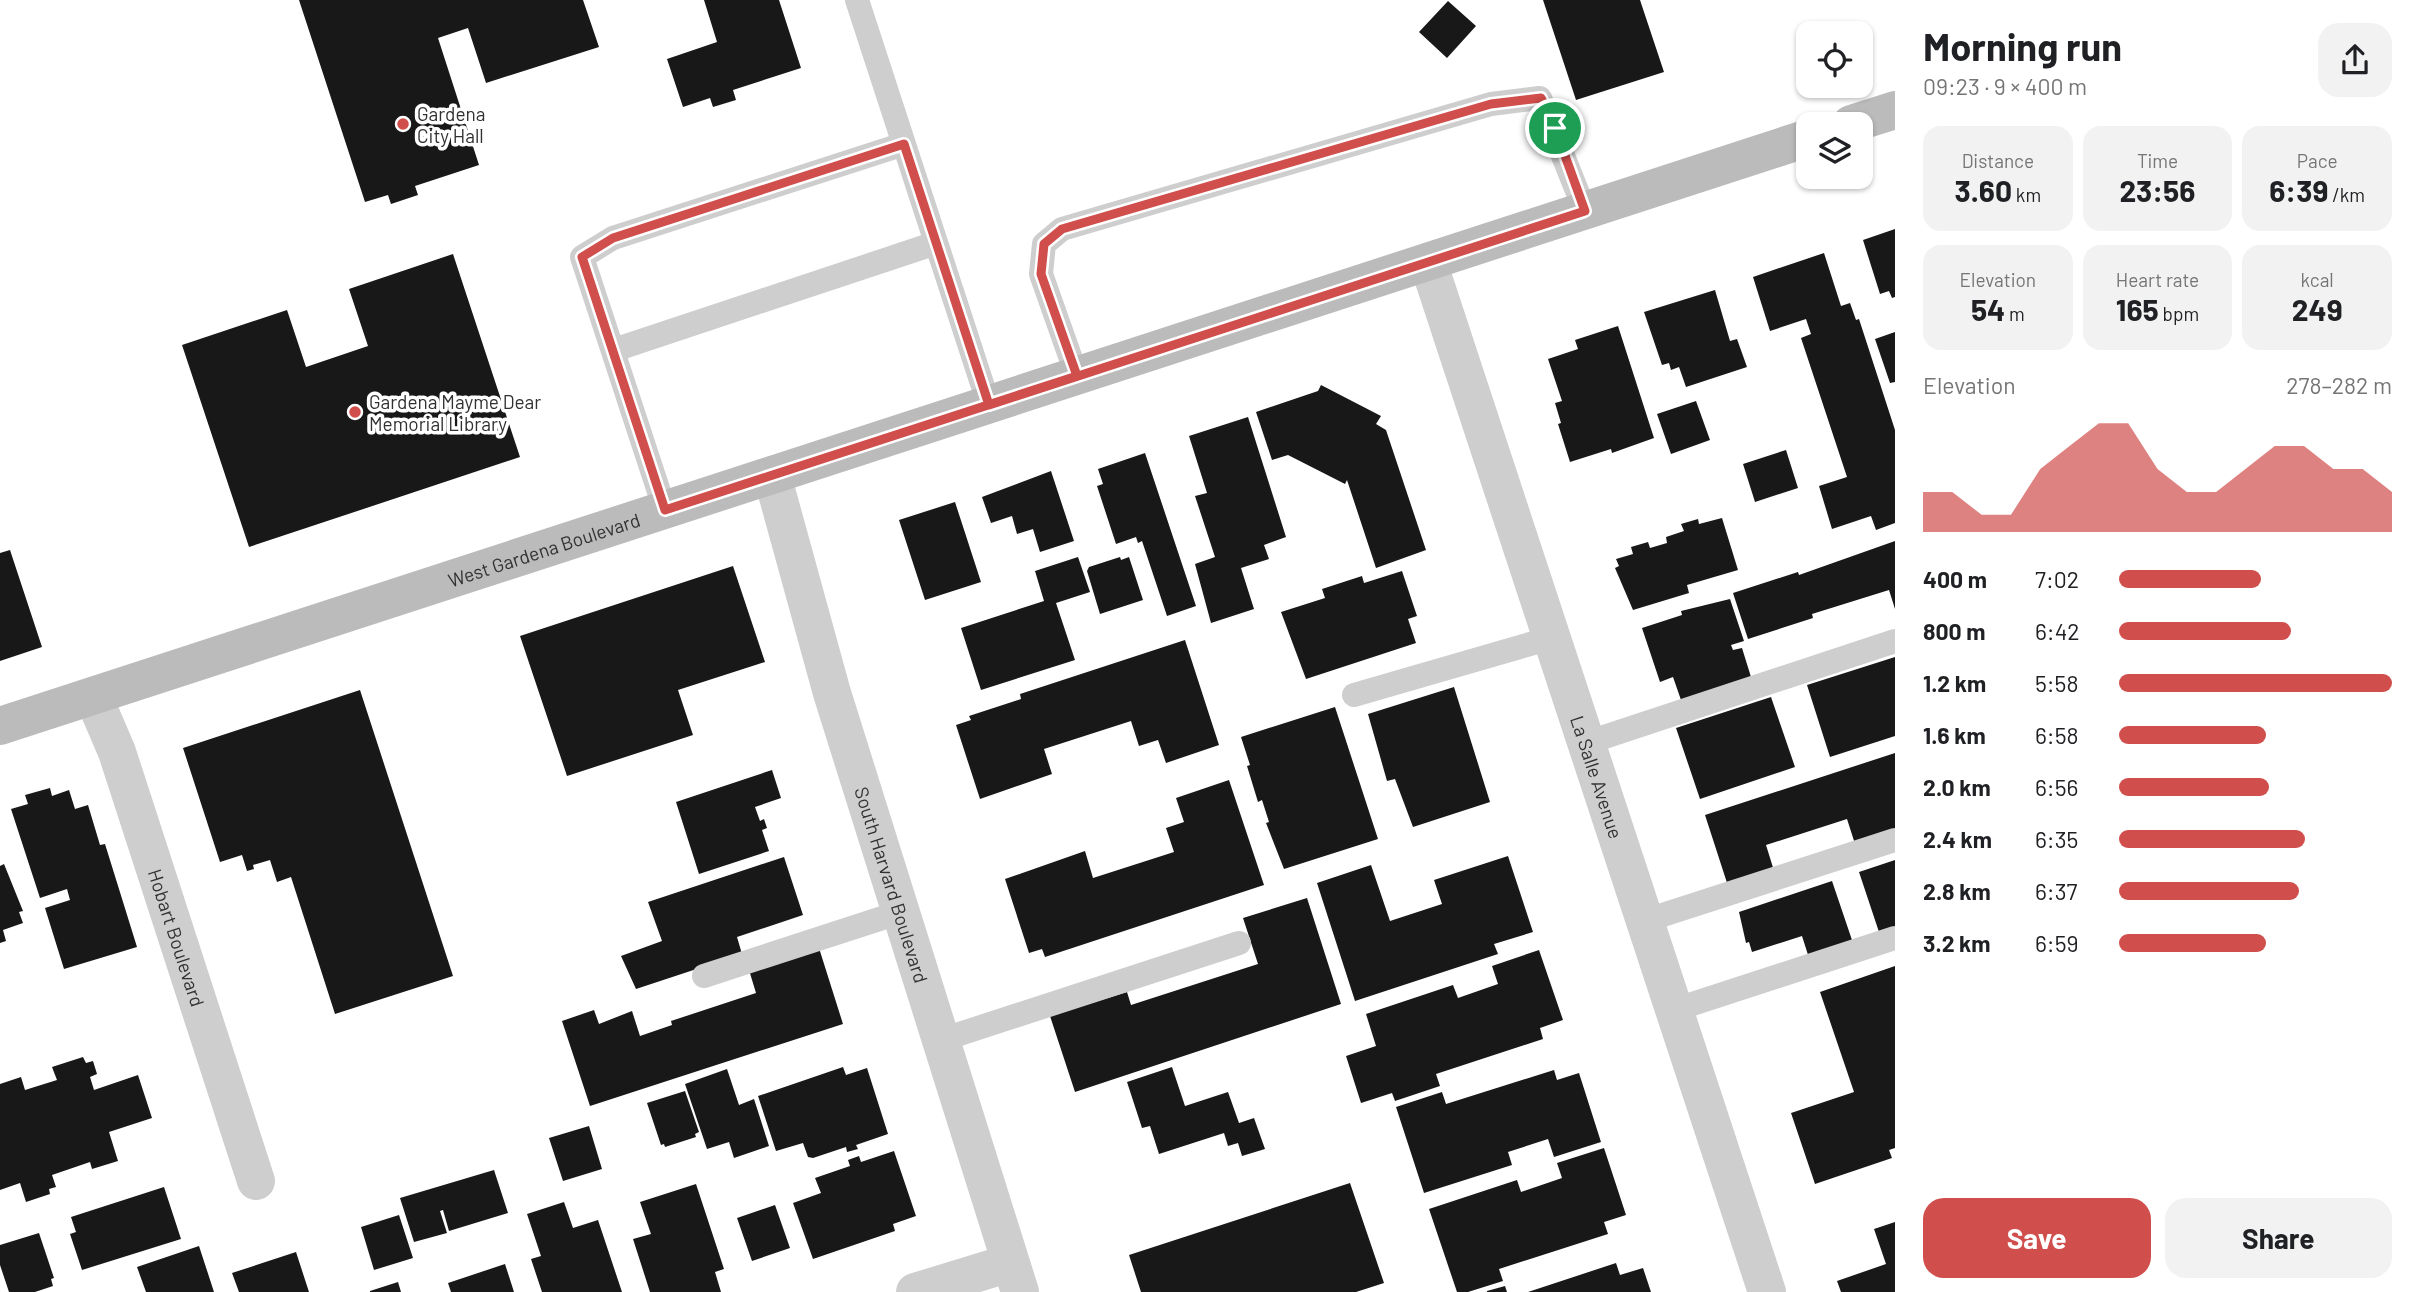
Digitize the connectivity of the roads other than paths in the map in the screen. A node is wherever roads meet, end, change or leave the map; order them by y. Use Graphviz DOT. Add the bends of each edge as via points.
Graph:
graph roads {
  1 [pos="857,0"];
  2 [pos="1895,110"];
  3 [pos="1873,117"];
  4 [pos="1796,142"];
  5 [pos="904,144"];
  6 [pos="1585,211"];
  7 [pos="936,243"];
  8 [pos="1428,262"];
  9 [pos="614,350"];
  10 [pos="1077,376"];
  11 [pos="989,405"];
  12 [pos="772,475"];
  13 [pos="665,510"];
  14 [pos="1551,638"];
  15 [pos="1895,641"];
  16 [pos="1354,695"];
  17 [pos="93,696"];
  18 [pos="0,726"];
  19 [pos="1586,743"];
  20 [pos="1895,840"];
  21 [pos="901,912"];
  22 [pos="1644,921"];
  23 [pos="1895,938"];
  24 [pos="1239,943"];
  25 [pos="704,976"];
  26 [pos="1674,1010"];
  27 [pos="941,1040"];
  28 [pos="256,1181"];
  29 [pos="1015,1277"];
  30 [pos="915,1292"];
  31 [pos="1767,1292"];
  1 -- 5 [label="lane"];
  2 -- 3 [label="main road"];
  4 -- 6 [label="main road, West Gardena Boulevard"];
  5 -- 7 [label="lane"];
  5 -- 9 [label="lane" via="613,238 582,257"];
  6 -- 8 [label="main road, West Gardena Boulevard"];
  6 -- 10 [label="lane" via="1541,98 1491,104 1062,229 1044,244 1041,274"];
  7 -- 9 [label="lane"];
  7 -- 11 [label="lane"];
  8 -- 10 [label="main road, West Gardena Boulevard"];
  8 -- 14 [label="street, La Salle Avenue"];
  9 -- 13 [label="lane"];
  10 -- 11 [label="main road, West Gardena Boulevard"];
  11 -- 12 [label="main road, West Gardena Boulevard"];
  12 -- 13 [label="main road, West Gardena Boulevard"];
  12 -- 21 [label="street, South Harvard Boulevard" via="832,693"];
  13 -- 17 [label="main road, West Gardena Boulevard"];
  14 -- 16 [label="lane"];
  14 -- 19 [label="street, La Salle Avenue"];
  15 -- 19 [label="lane"];
  17 -- 18 [label="main road, West Gardena Boulevard"];
  17 -- 28 [label="street, Hobart Boulevard" via="117,752"];
  19 -- 22 [label="street, La Salle Avenue"];
  20 -- 22 [label="lane"];
  21 -- 25 [label="lane"];
  21 -- 27 [label="street, South Harvard Boulevard"];
  22 -- 26 [label="street, La Salle Avenue"];
  23 -- 26 [label="lane"];
  24 -- 27 [label="lane"];
  26 -- 31 [label="street, La Salle Avenue"];
  27 -- 29 [label="street, South Harvard Boulevard"];
  29 -- 30 [label="street"];
}
